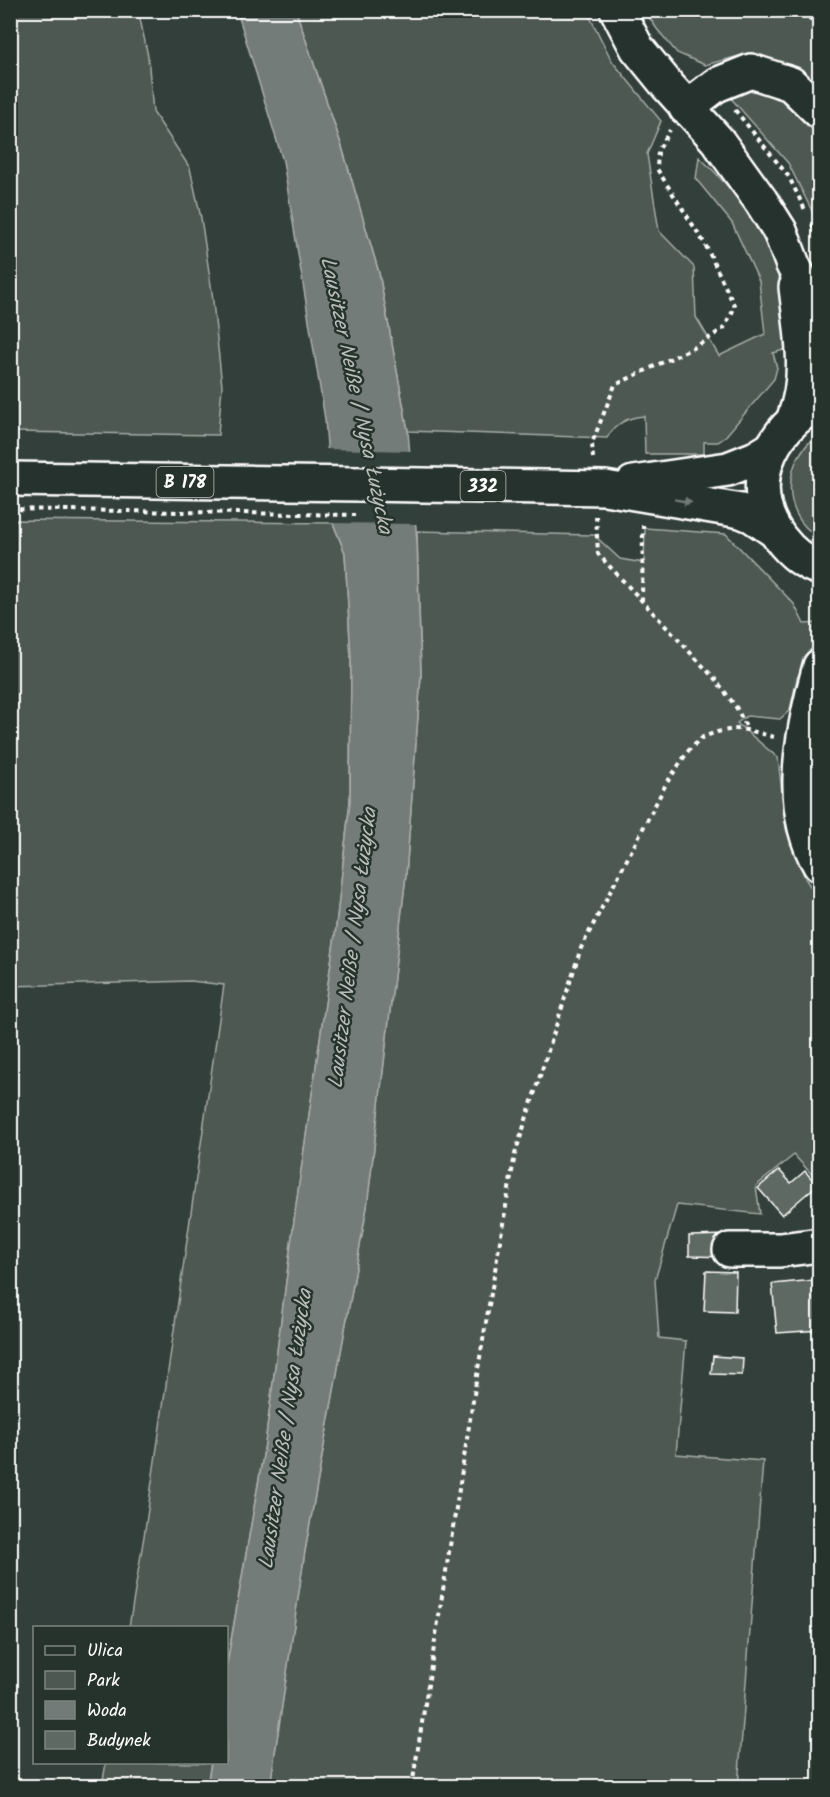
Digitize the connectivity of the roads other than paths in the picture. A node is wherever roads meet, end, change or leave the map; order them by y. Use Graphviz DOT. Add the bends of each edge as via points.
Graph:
graph roads {
  1 [pos="616,10"];
  2 [pos="686,108"];
  3 [pos="819,112"];
  4 [pos="794,265"];
  5 [pos="819,317"];
  6 [pos="807,411"];
  7 [pos="771,449"];
  8 [pos="10,479"];
  9 [pos="359,500"];
  10 [pos="604,503"];
  11 [pos="775,531"];
  12 [pos="816,570"];
  13 [pos="819,666"];
  14 [pos="819,711"];
  15 [pos="803,746"];
  16 [pos="819,866"];
  17 [pos="819,1245"];
  18 [pos="730,1250"];
  1 -- 2 [label="main road" via="637,48"];
  2 -- 3 [label="main road" via="716,85 751,71 791,84"];
  2 -- 4 [label="main road" via="717,140 756,194 780,231"];
  4 -- 5 [label="main road"];
  4 -- 6 [label="main road"];
  6 -- 7 [label="main road, 332" via="781,432"];
  7 -- 10 [label="main road, 332" via="728,469"];
  7 -- 11 [label="main road, 332" via="763,482 764,499"];
  8 -- 9 [label="main road, B 178"];
  9 -- 10 [label="main road, 332, bridge"];
  10 -- 11 [label="main road, 332, one-way" via="741,511"];
  11 -- 12 [label="main road, 332" via="786,546"];
  13 -- 15 [label="main road"];
  14 -- 15 [label="main road"];
  15 -- 16 [label="main road" via="798,772 800,801"];
  17 -- 18 [label="main road"];
}
